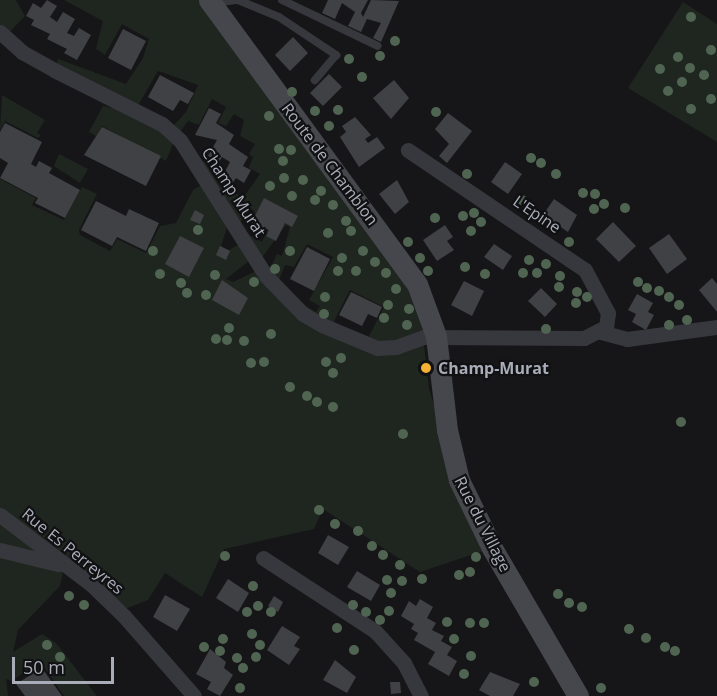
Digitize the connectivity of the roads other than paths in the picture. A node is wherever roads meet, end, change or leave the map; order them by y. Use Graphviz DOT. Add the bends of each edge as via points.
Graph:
graph roads {
  1 [pos="282,0"];
  2 [pos="210,1"];
  3 [pos="0,32"];
  4 [pos="378,46"];
  5 [pos="315,80"];
  6 [pos="408,150"];
  7 [pos="717,327"];
  8 [pos="601,332"];
  9 [pos="436,336"];
  10 [pos="0,515"];
  11 [pos="0,550"];
  12 [pos="263,558"];
  13 [pos="63,565"];
  14 [pos="194,696"];
  15 [pos="421,696"];
  16 [pos="578,696"];
  1 -- 4 [label="lane"];
  2 -- 5 [label="lane" via="238,0 279,17 336,55"];
  2 -- 9 [label="street, Route de Chamblon" via="405,265 423,298"];
  3 -- 9 [label="street, Champ Murat" via="30,56 136,109 171,132 266,276 303,314 377,348"];
  6 -- 8 [label="street, L'Epine" via="585,270 608,313"];
  7 -- 8 [label="street" via="627,339"];
  8 -- 9 [label="street" via="584,338"];
  9 -- 16 [label="street, Rue du Village" via="447,430 459,480 492,548"];
  10 -- 13 [label="street, Rue Es Perreyres"];
  11 -- 13 [label="street"];
  12 -- 15 [label="street" via="375,631 404,663"];
  13 -- 14 [label="street, Rue Es Perreyres" via="124,616"];
}
